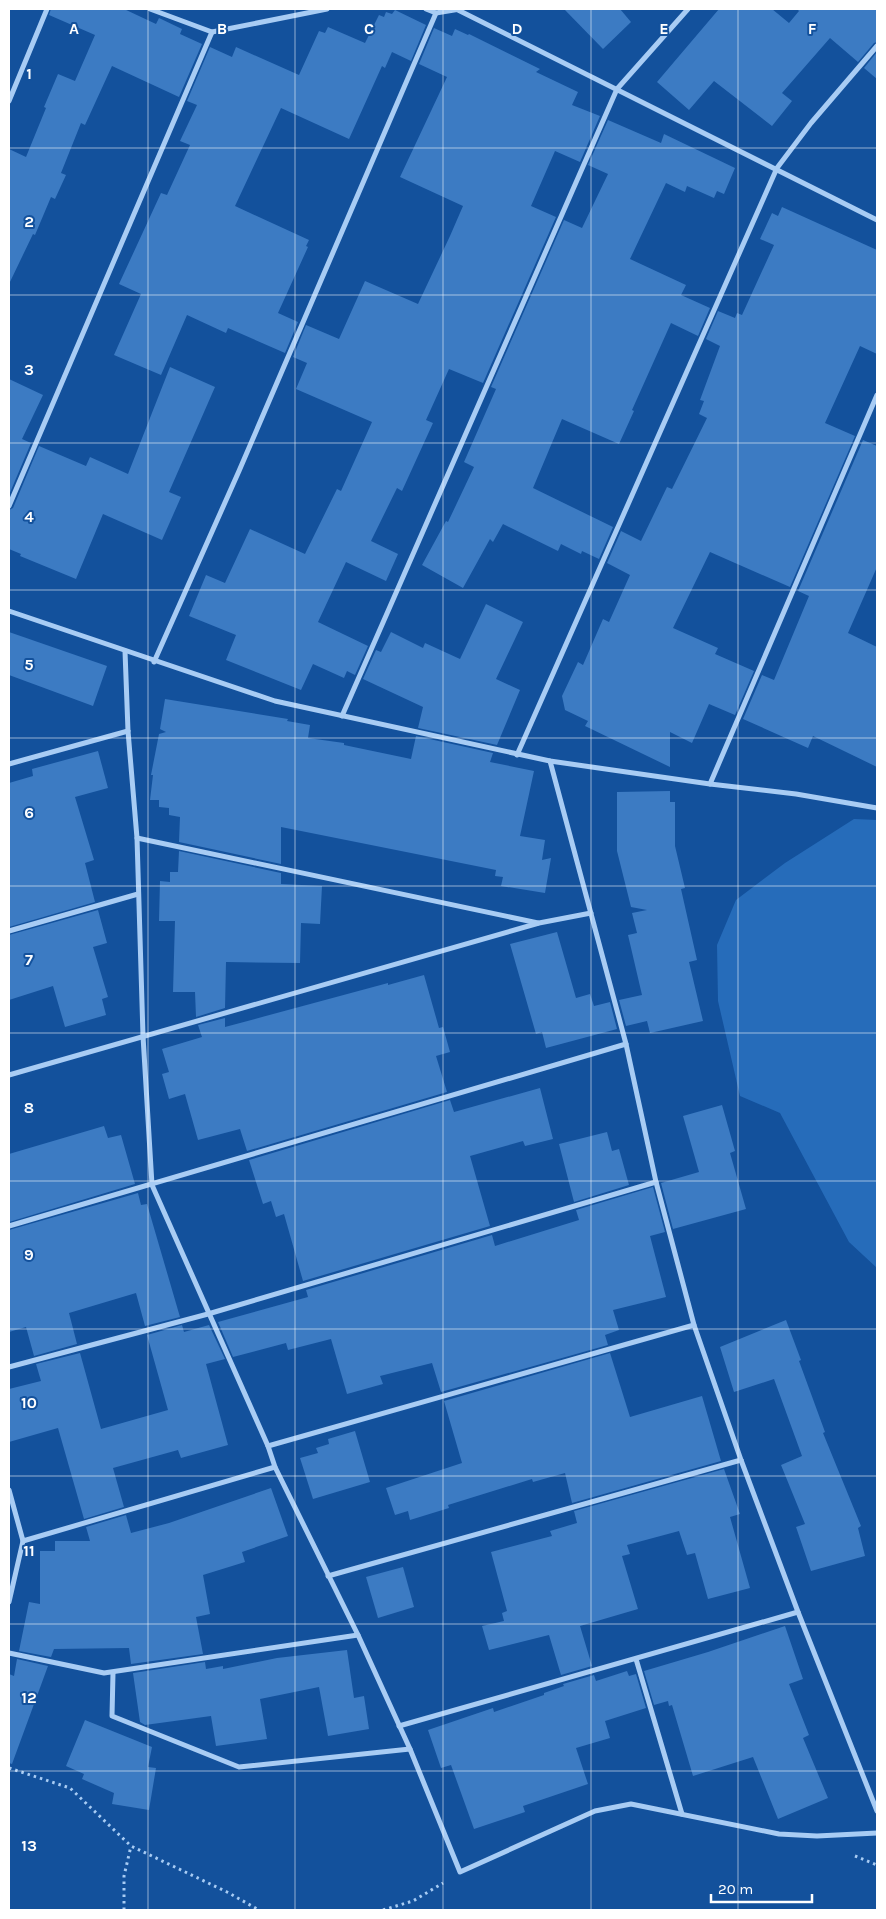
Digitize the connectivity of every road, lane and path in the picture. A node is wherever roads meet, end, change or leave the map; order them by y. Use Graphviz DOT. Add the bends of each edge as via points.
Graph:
graph roads {
  1 [pos="47,9"];
  2 [pos="150,9"];
  3 [pos="327,9"];
  4 [pos="426,9"];
  5 [pos="688,9"];
  6 [pos="459,10"];
  7 [pos="436,13"];
  8 [pos="212,32"];
  9 [pos="877,46"];
  10 [pos="617,89"];
  11 [pos="9,101"];
  12 [pos="777,168"];
  13 [pos="877,220"];
  14 [pos="877,395"];
  15 [pos="9,506"];
  16 [pos="9,611"];
  17 [pos="125,651"];
  18 [pos="154,662"];
  19 [pos="342,716"];
  20 [pos="128,731"];
  21 [pos="517,755"];
  22 [pos="550,761"];
  23 [pos="9,764"];
  24 [pos="710,784"];
  25 [pos="877,808"];
  26 [pos="137,838"];
  27 [pos="138,894"];
  28 [pos="591,913"];
  29 [pos="538,923"];
  30 [pos="9,931"];
  31 [pos="143,1036"];
  32 [pos="626,1044"];
  33 [pos="9,1075"];
  34 [pos="656,1182"];
  35 [pos="152,1185"];
  36 [pos="9,1226"];
  37 [pos="208,1314"];
  38 [pos="694,1325"];
  39 [pos="9,1367"];
  40 [pos="268,1446"];
  41 [pos="741,1460"];
  42 [pos="275,1467"];
  43 [pos="9,1490"];
  44 [pos="23,1541"];
  45 [pos="328,1576"];
  46 [pos="9,1602"];
  47 [pos="798,1612"];
  48 [pos="358,1634"];
  49 [pos="9,1654"];
  50 [pos="636,1659"];
  51 [pos="113,1673"];
  52 [pos="400,1726"];
  53 [pos="410,1749"];
  54 [pos="9,1768"];
  55 [pos="877,1811"];
  56 [pos="682,1814"];
  57 [pos="877,1833"];
  58 [pos="131,1846"];
  59 [pos="460,1872"];
  60 [pos="124,1910"];
  61 [pos="259,1910"];
  62 [pos="383,1910"];
  1 -- 11 [label="street"];
  2 -- 8 [label="street"];
  3 -- 8 [label="street"];
  4 -- 7 [label="street"];
  5 -- 10 [label="street"];
  6 -- 7 [label="street"];
  6 -- 10 [label="street"];
  7 -- 18 [label="street"];
  8 -- 15 [label="street"];
  9 -- 12 [label="street" via="811,122"];
  10 -- 12 [label="street"];
  10 -- 19 [label="street"];
  12 -- 13 [label="street"];
  12 -- 21 [label="street"];
  14 -- 24 [label="street"];
  16 -- 17 [label="street"];
  17 -- 18 [label="street"];
  17 -- 20 [label="street"];
  18 -- 19 [label="street" via="275,701"];
  19 -- 21 [label="street"];
  20 -- 23 [label="street"];
  20 -- 26 [label="street"];
  21 -- 22 [label="street"];
  22 -- 24 [label="street"];
  22 -- 28 [label="street"];
  24 -- 25 [label="street"];
  26 -- 27 [label="street"];
  26 -- 29 [label="street"];
  27 -- 30 [label="street"];
  27 -- 31 [label="street"];
  28 -- 29 [label="street"];
  28 -- 32 [label="street"];
  29 -- 31 [label="street"];
  31 -- 33 [label="street"];
  31 -- 35 [label="street"];
  32 -- 34 [label="street"];
  32 -- 35 [label="street"];
  34 -- 37 [label="street"];
  34 -- 38 [label="street"];
  35 -- 36 [label="street"];
  35 -- 37 [label="street"];
  37 -- 39 [label="street"];
  37 -- 40 [label="street"];
  38 -- 40 [label="street"];
  38 -- 41 [label="street"];
  40 -- 42 [label="street"];
  41 -- 45 [label="street"];
  41 -- 47 [label="street"];
  42 -- 44 [label="street"];
  42 -- 45 [label="street"];
  43 -- 44 [label="street"];
  44 -- 46 [label="street"];
  45 -- 48 [label="street"];
  47 -- 50 [label="street"];
  47 -- 55 [label="street"];
  48 -- 51 [label="street"];
  48 -- 52 [label="street"];
  49 -- 51 [label="street"];
  50 -- 52 [label="street"];
  50 -- 56 [label="street"];
  51 -- 53 [label="street" via="112,1716 239,1767"];
  52 -- 53 [label="street"];
  53 -- 59 [label="street"];
  54 -- 58 [label="path" via="70,1788"];
  56 -- 57 [label="street" via="779,1834"];
  56 -- 59 [label="street" via="632,1804 595,1811"];
  58 -- 60 [label="path" via="124,1876"];
  58 -- 61 [label="path"];
  59 -- 62 [label="path" via="413,1902"];
}
